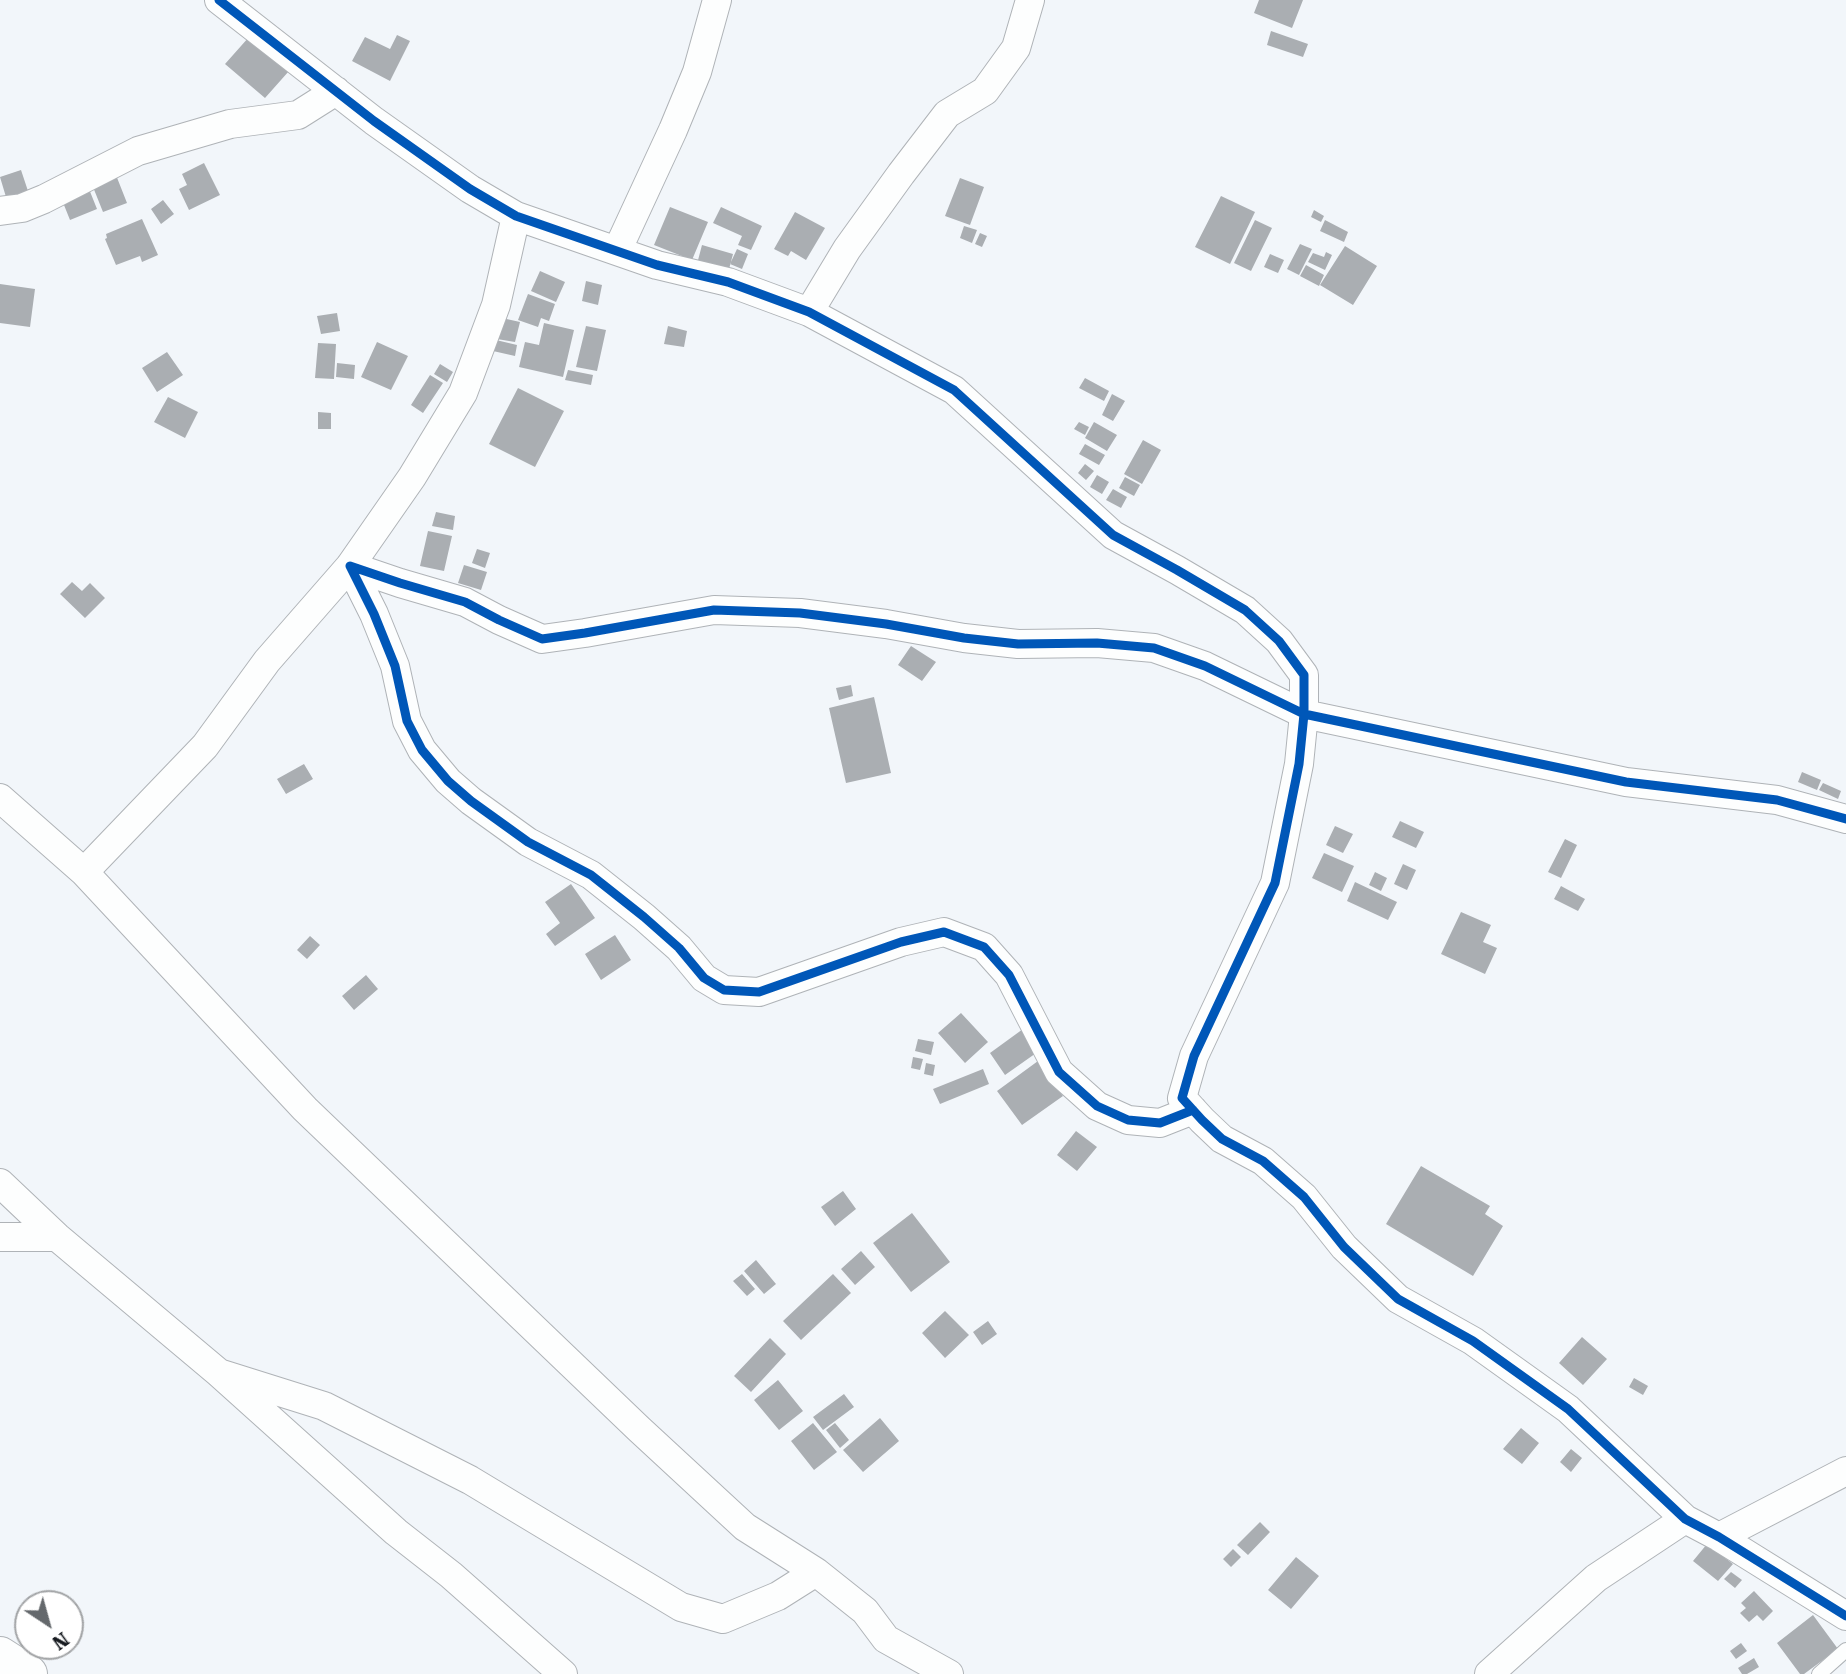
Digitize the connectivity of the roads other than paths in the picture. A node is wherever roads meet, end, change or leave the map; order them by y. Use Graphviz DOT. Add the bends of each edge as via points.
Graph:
graph roads {
  1 [pos="219,0"];
  2 [pos="717,0"];
  3 [pos="1030,0"];
  4 [pos="336,91"];
  5 [pos="0,211"];
  6 [pos="516,216"];
  7 [pos="617,251"];
  8 [pos="809,312"];
  9 [pos="350,566"];
  10 [pos="1304,714"];
  11 [pos="0,798"];
  12 [pos="1846,819"];
  13 [pos="84,872"];
  14 [pos="1193,1110"];
  15 [pos="0,1182"];
  16 [pos="0,1237"];
  17 [pos="57,1237"];
  18 [pos="219,1373"];
  19 [pos="1846,1471"];
  20 [pos="1685,1519"];
  21 [pos="1719,1537"];
  22 [pos="816,1572"];
  23 [pos="1846,1616"];
  24 [pos="1846,1650"];
  25 [pos="0,1656"];
  26 [pos="28,1674"];
  27 [pos="563,1674"];
  28 [pos="949,1674"];
  29 [pos="1489,1674"];
  30 [pos="1819,1674"];
  1 -- 4 [label="street"];
  2 -- 7 [label="street" via="697,72"];
  3 -- 8 [label="street" via="1016,48 985,91 947,114 848,249"];
  4 -- 5 [label="street" via="298,115 230,124 138,151 44,199"];
  4 -- 6 [label="street" via="470,189"];
  6 -- 7 [label="street"];
  6 -- 9 [label="street" via="496,305 463,393"];
  7 -- 8 [label="street" via="728,282"];
  8 -- 10 [label="street" via="954,390 1113,535 1245,610 1279,641 1304,675"];
  9 -- 10 [label="street" via="465,602 542,639 713,610 800,613 1018,644 1154,648 1205,666"];
  9 -- 13 [label="street" via="267,661 205,746"];
  9 -- 14 [label="street" via="395,666 407,721 422,750 448,781 528,842 591,875 644,917 704,978 724,990 759,992 901,942 944,932 984,947 993,956 1009,975 1059,1072 1097,1106 1128,1120 1160,1123"];
  10 -- 12 [label="street" via="1626,782 1777,800"];
  10 -- 14 [label="street" via="1299,764 1275,883 1194,1056 1182,1098"];
  11 -- 13 [label="street"];
  13 -- 22 [label="street" via="305,1109 629,1420 745,1527"];
  14 -- 20 [label="street" via="1222,1139 1263,1161 1304,1197 1344,1247 1398,1299 1473,1341 1568,1409"];
  15 -- 17 [label="street"];
  16 -- 17 [label="street"];
  17 -- 18 [label="street"];
  18 -- 22 [label="street" via="324,1406 446,1467 681,1607 723,1619 778,1596"];
  18 -- 27 [label="street"];
  19 -- 21 [label="street"];
  20 -- 21 [label="street"];
  20 -- 29 [label="street" via="1596,1578"];
  21 -- 23 [label="street"];
  22 -- 28 [label="street" via="866,1611 886,1639"];
  24 -- 30 [label="lane"];
  25 -- 26 [label="street"];
}
